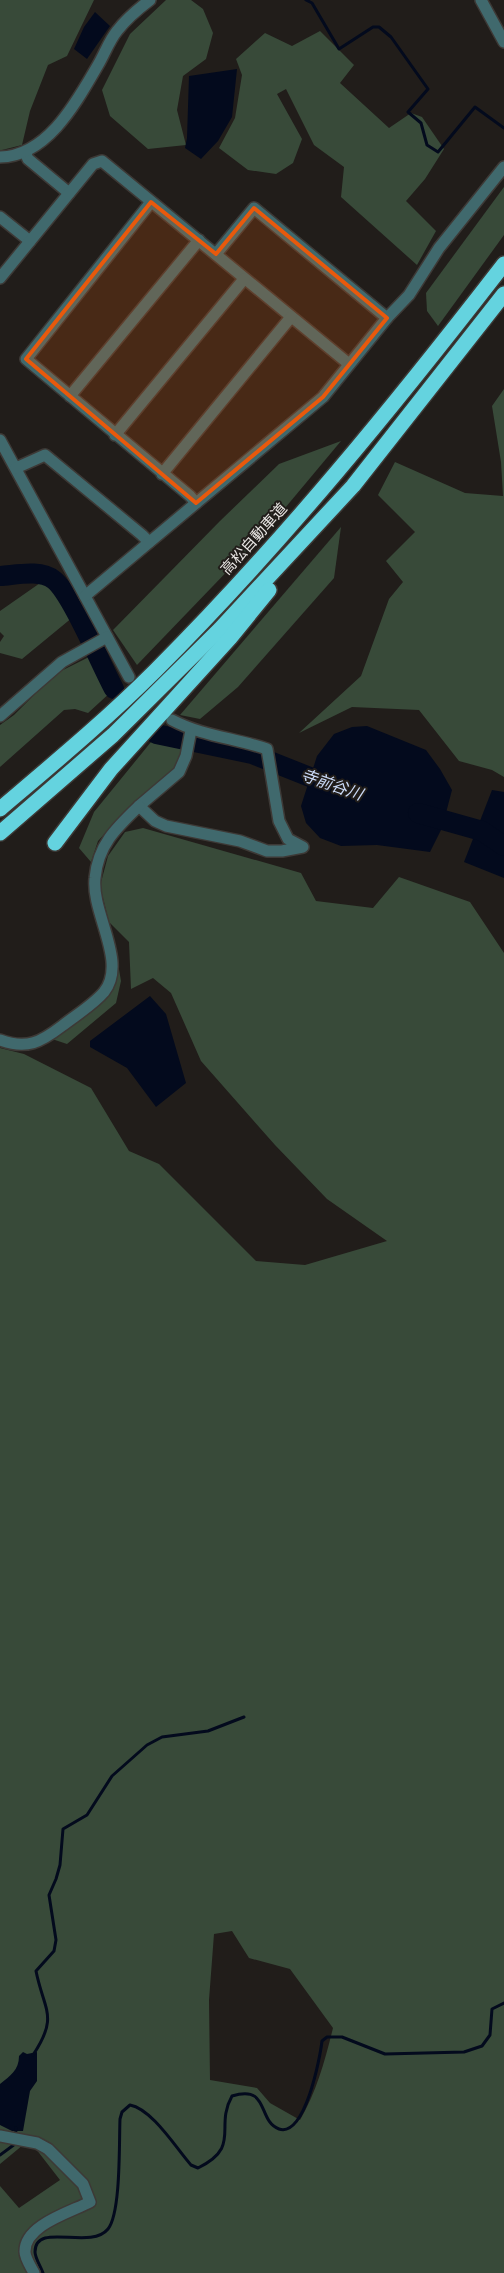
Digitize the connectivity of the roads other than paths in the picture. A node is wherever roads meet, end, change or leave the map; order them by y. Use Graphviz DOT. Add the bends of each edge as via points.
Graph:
graph roads {
  1 [pos="150,0"];
  2 [pos="481,0"];
  3 [pos="504,42"];
  4 [pos="25,152"];
  5 [pos="0,157"];
  6 [pos="504,167"];
  7 [pos="69,193"];
  8 [pos="151,202"];
  9 [pos="0,217"];
  10 [pos="199,240"];
  11 [pos="30,241"];
  12 [pos="216,254"];
  13 [pos="504,264"];
  14 [pos="0,278"];
  15 [pos="244,279"];
  16 [pos="504,294"];
  17 [pos="291,317"];
  18 [pos="387,318"];
  19 [pos="349,364"];
  20 [pos="70,396"];
  21 [pos="115,435"];
  22 [pos="0,440"];
  23 [pos="5,458"];
  24 [pos="16,468"];
  25 [pos="162,474"];
  26 [pos="353,486"];
  27 [pos="196,503"];
  28 [pos="149,542"];
  29 [pos="85,596"];
  30 [pos="103,640"];
  31 [pos="129,677"];
  32 [pos="0,716"];
  33 [pos="172,720"];
  34 [pos="190,736"];
  35 [pos="139,806"];
  36 [pos="0,809"];
  37 [pos="0,833"];
  38 [pos="55,843"];
  39 [pos="0,1040"];
  40 [pos="10,2138"];
  41 [pos="34,2273"];
  1 -- 4 [label="street" via="116,32 70,109 48,138"];
  2 -- 3 [label="street"];
  4 -- 5 [label="street"];
  4 -- 7 [label="street" via="28,159"];
  6 -- 18 [label="street" via="439,248 409,295"];
  7 -- 8 [label="street" via="93,164 102,162"];
  7 -- 11 [label="street"];
  8 -- 10 [label="street"];
  8 -- 20 [label="street" via="26,359"];
  9 -- 11 [label="street"];
  10 -- 12 [label="street"];
  10 -- 20 [label="street"];
  11 -- 14 [label="street"];
  12 -- 15 [label="street"];
  12 -- 18 [label="street" via="254,208"];
  13 -- 36 [label="highway, 高松自動車道" via="335,475 207,618 100,723"];
  15 -- 17 [label="street"];
  15 -- 21 [label="street"];
  16 -- 26 [label="highway"];
  17 -- 19 [label="street"];
  17 -- 25 [label="street"];
  18 -- 19 [label="street"];
  19 -- 27 [label="street" via="323,397"];
  20 -- 21 [label="street"];
  21 -- 25 [label="street"];
  22 -- 23 [label="street"];
  23 -- 24 [label="street"];
  24 -- 28 [label="street" via="45,455"];
  24 -- 29 [label="street"];
  25 -- 27 [label="street"];
  26 -- 37 [label="highway" via="165,686"];
  26 -- 38 [label="highway" via="230,638 111,769"];
  27 -- 28 [label="street"];
  28 -- 29 [label="street"];
  29 -- 30 [label="street"];
  30 -- 31 [label="street"];
  30 -- 32 [label="street" via="62,662"];
  33 -- 34 [label="street"];
  34 -- 35 [label="street" via="179,772"];
  34 -- 35 [label="street" via="247,742 267,749 279,821 288,839 304,847 282,852 267,851 240,841 166,826 155,822"];
  35 -- 39 [label="street" via="112,832 99,856 94,880 98,912 112,960 105,991 42,1041 28,1044"];
  40 -- 41 [label="street" via="37,2143 48,2149 83,2184 90,2202 50,2219 27,2240 25,2253"];
}
